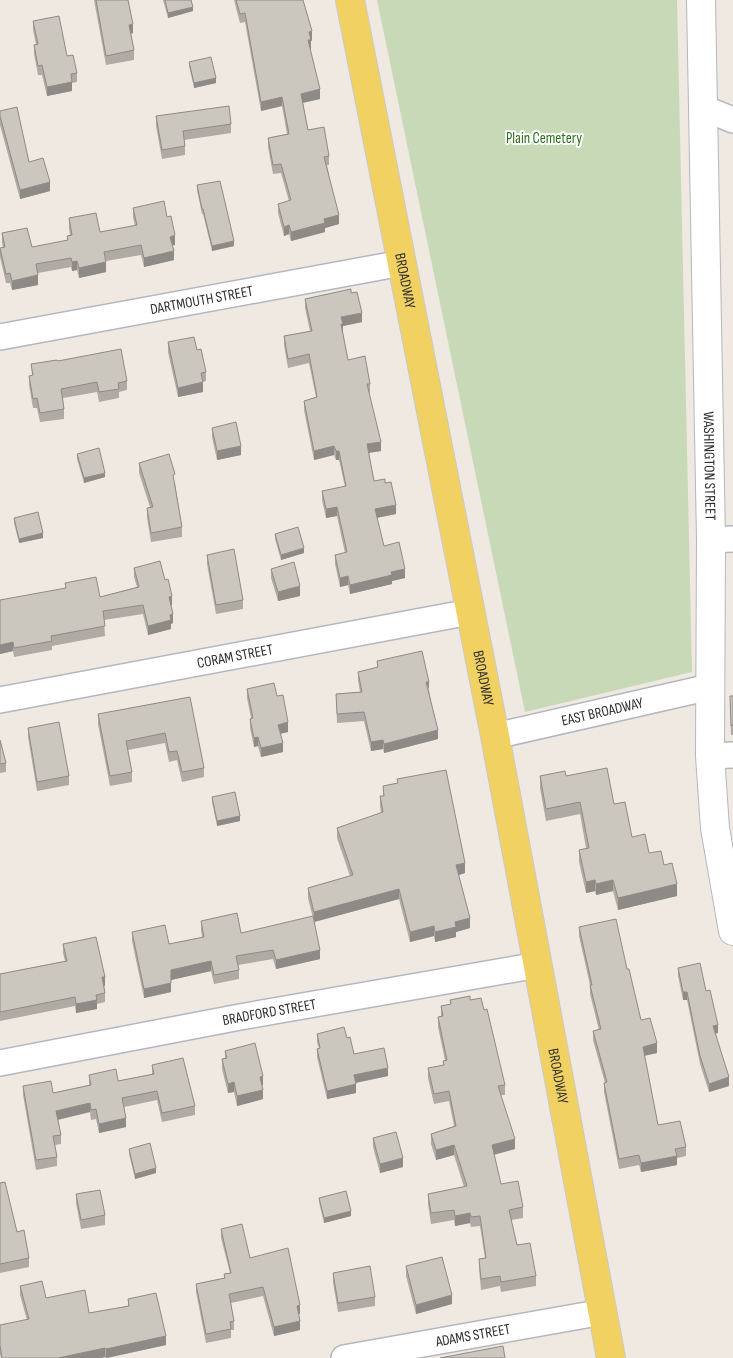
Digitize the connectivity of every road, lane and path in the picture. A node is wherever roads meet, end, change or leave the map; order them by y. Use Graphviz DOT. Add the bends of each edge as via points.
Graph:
graph roads {
  1 [pos="350,0"];
  2 [pos="700,0"];
  3 [pos="703,108"];
  4 [pos="733,120"];
  5 [pos="402,263"];
  6 [pos="0,337"];
  7 [pos="722,539"];
  8 [pos="470,612"];
  9 [pos="710,688"];
  10 [pos="0,700"];
  11 [pos="495,736"];
  12 [pos="721,756"];
  13 [pos="733,931"];
  14 [pos="538,965"];
  15 [pos="0,1063"];
  16 [pos="603,1312"];
  17 [pos="344,1358"];
  18 [pos="611,1358"];
  1 -- 5 [label="main road, BROADWAY"];
  2 -- 3 [label="street, WASHINGTON STREET"];
  3 -- 4 [label="street"];
  3 -- 7 [label="street, WASHINGTON STREET"];
  5 -- 6 [label="street, DARTMOUTH STREET"];
  5 -- 8 [label="main road, BROADWAY"];
  7 -- 9 [label="street, WASHINGTON STREET"];
  8 -- 10 [label="street, CORAM STREET"];
  8 -- 11 [label="main road, BROADWAY"];
  9 -- 11 [label="street, EAST BROADWAY"];
  9 -- 12 [label="street, WASHINGTON STREET"];
  11 -- 14 [label="main road, BROADWAY"];
  12 -- 13 [label="street, WASHINGTON STREET" via="716,836"];
  14 -- 15 [label="street, BRADFORD STREET"];
  14 -- 16 [label="main road, BROADWAY"];
  16 -- 17 [label="street, ADAMS STREET"];
  16 -- 18 [label="main road, BROADWAY"];
}
